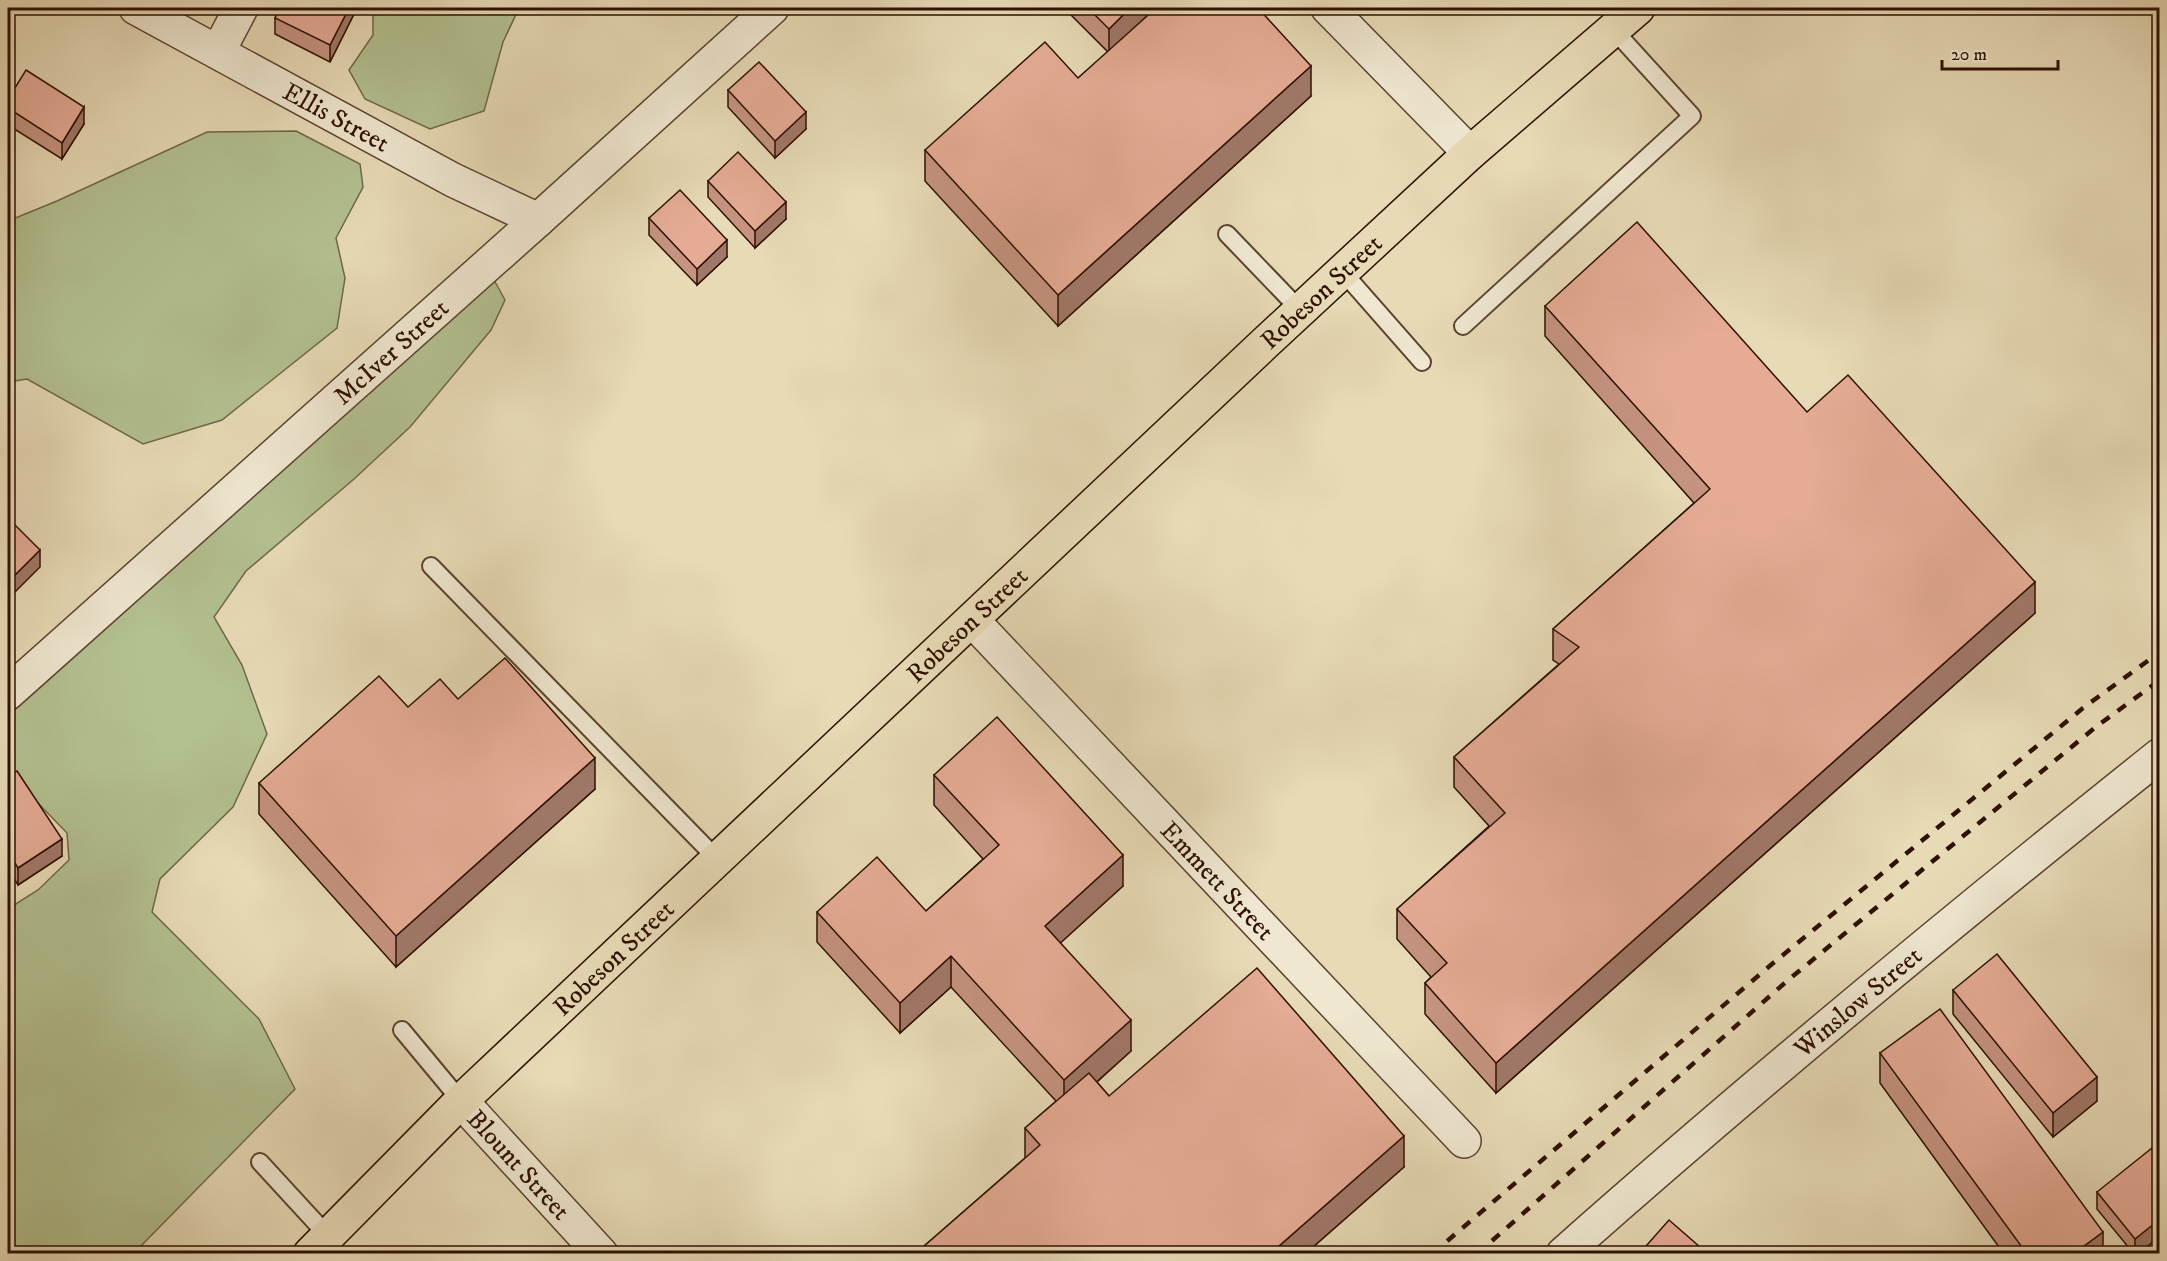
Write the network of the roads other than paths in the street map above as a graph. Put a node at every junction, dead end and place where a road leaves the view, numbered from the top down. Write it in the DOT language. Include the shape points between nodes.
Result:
graph roads {
  1 [pos="136,8"];
  2 [pos="241,8"];
  3 [pos="772,8"];
  4 [pos="1328,8"];
  5 [pos="1638,8"];
  6 [pos="1614,29"];
  7 [pos="218,52"];
  8 [pos="1470,153"];
  9 [pos="538,220"];
  10 [pos="1227,234"];
  11 [pos="1342,271"];
  12 [pos="1300,310"];
  13 [pos="1463,326"];
  14 [pos="1422,362"];
  15 [pos="431,566"];
  16 [pos="972,620"];
  17 [pos="8,693"];
  18 [pos="2160,755"];
  19 [pos="718,860"];
  20 [pos="402,1030"];
  21 [pos="461,1101"];
  22 [pos="1464,1141"];
  23 [pos="260,1162"];
  24 [pos="319,1245"];
  25 [pos="601,1254"];
  26 [pos="1563,1254"];
  1 -- 7 [label="street, Ellis Street"];
  2 -- 7 [label="street"];
  3 -- 9 [label="street, McIver Street"];
  4 -- 8 [label="street"];
  5 -- 6 [label="main road, Robeson Street"];
  6 -- 8 [label="main road, Robeson Street"];
  6 -- 13 [label="lane" via="1692,117"];
  7 -- 9 [label="street, Ellis Street" via="453,180"];
  8 -- 11 [label="main road, Robeson Street"];
  9 -- 17 [label="street, McIver Street"];
  10 -- 12 [label="lane"];
  11 -- 12 [label="main road, Robeson Street"];
  11 -- 14 [label="lane"];
  12 -- 16 [label="main road, Robeson Street"];
  15 -- 19 [label="lane"];
  16 -- 19 [label="main road, Robeson Street"];
  16 -- 22 [label="street, Emmett Street"];
  18 -- 26 [label="street, Winslow Street" via="1909,958"];
  19 -- 21 [label="main road, Robeson Street"];
  20 -- 21 [label="lane"];
  21 -- 24 [label="main road, Robeson Street"];
  21 -- 25 [label="street, Blount Street"];
  23 -- 24 [label="lane"];
}
